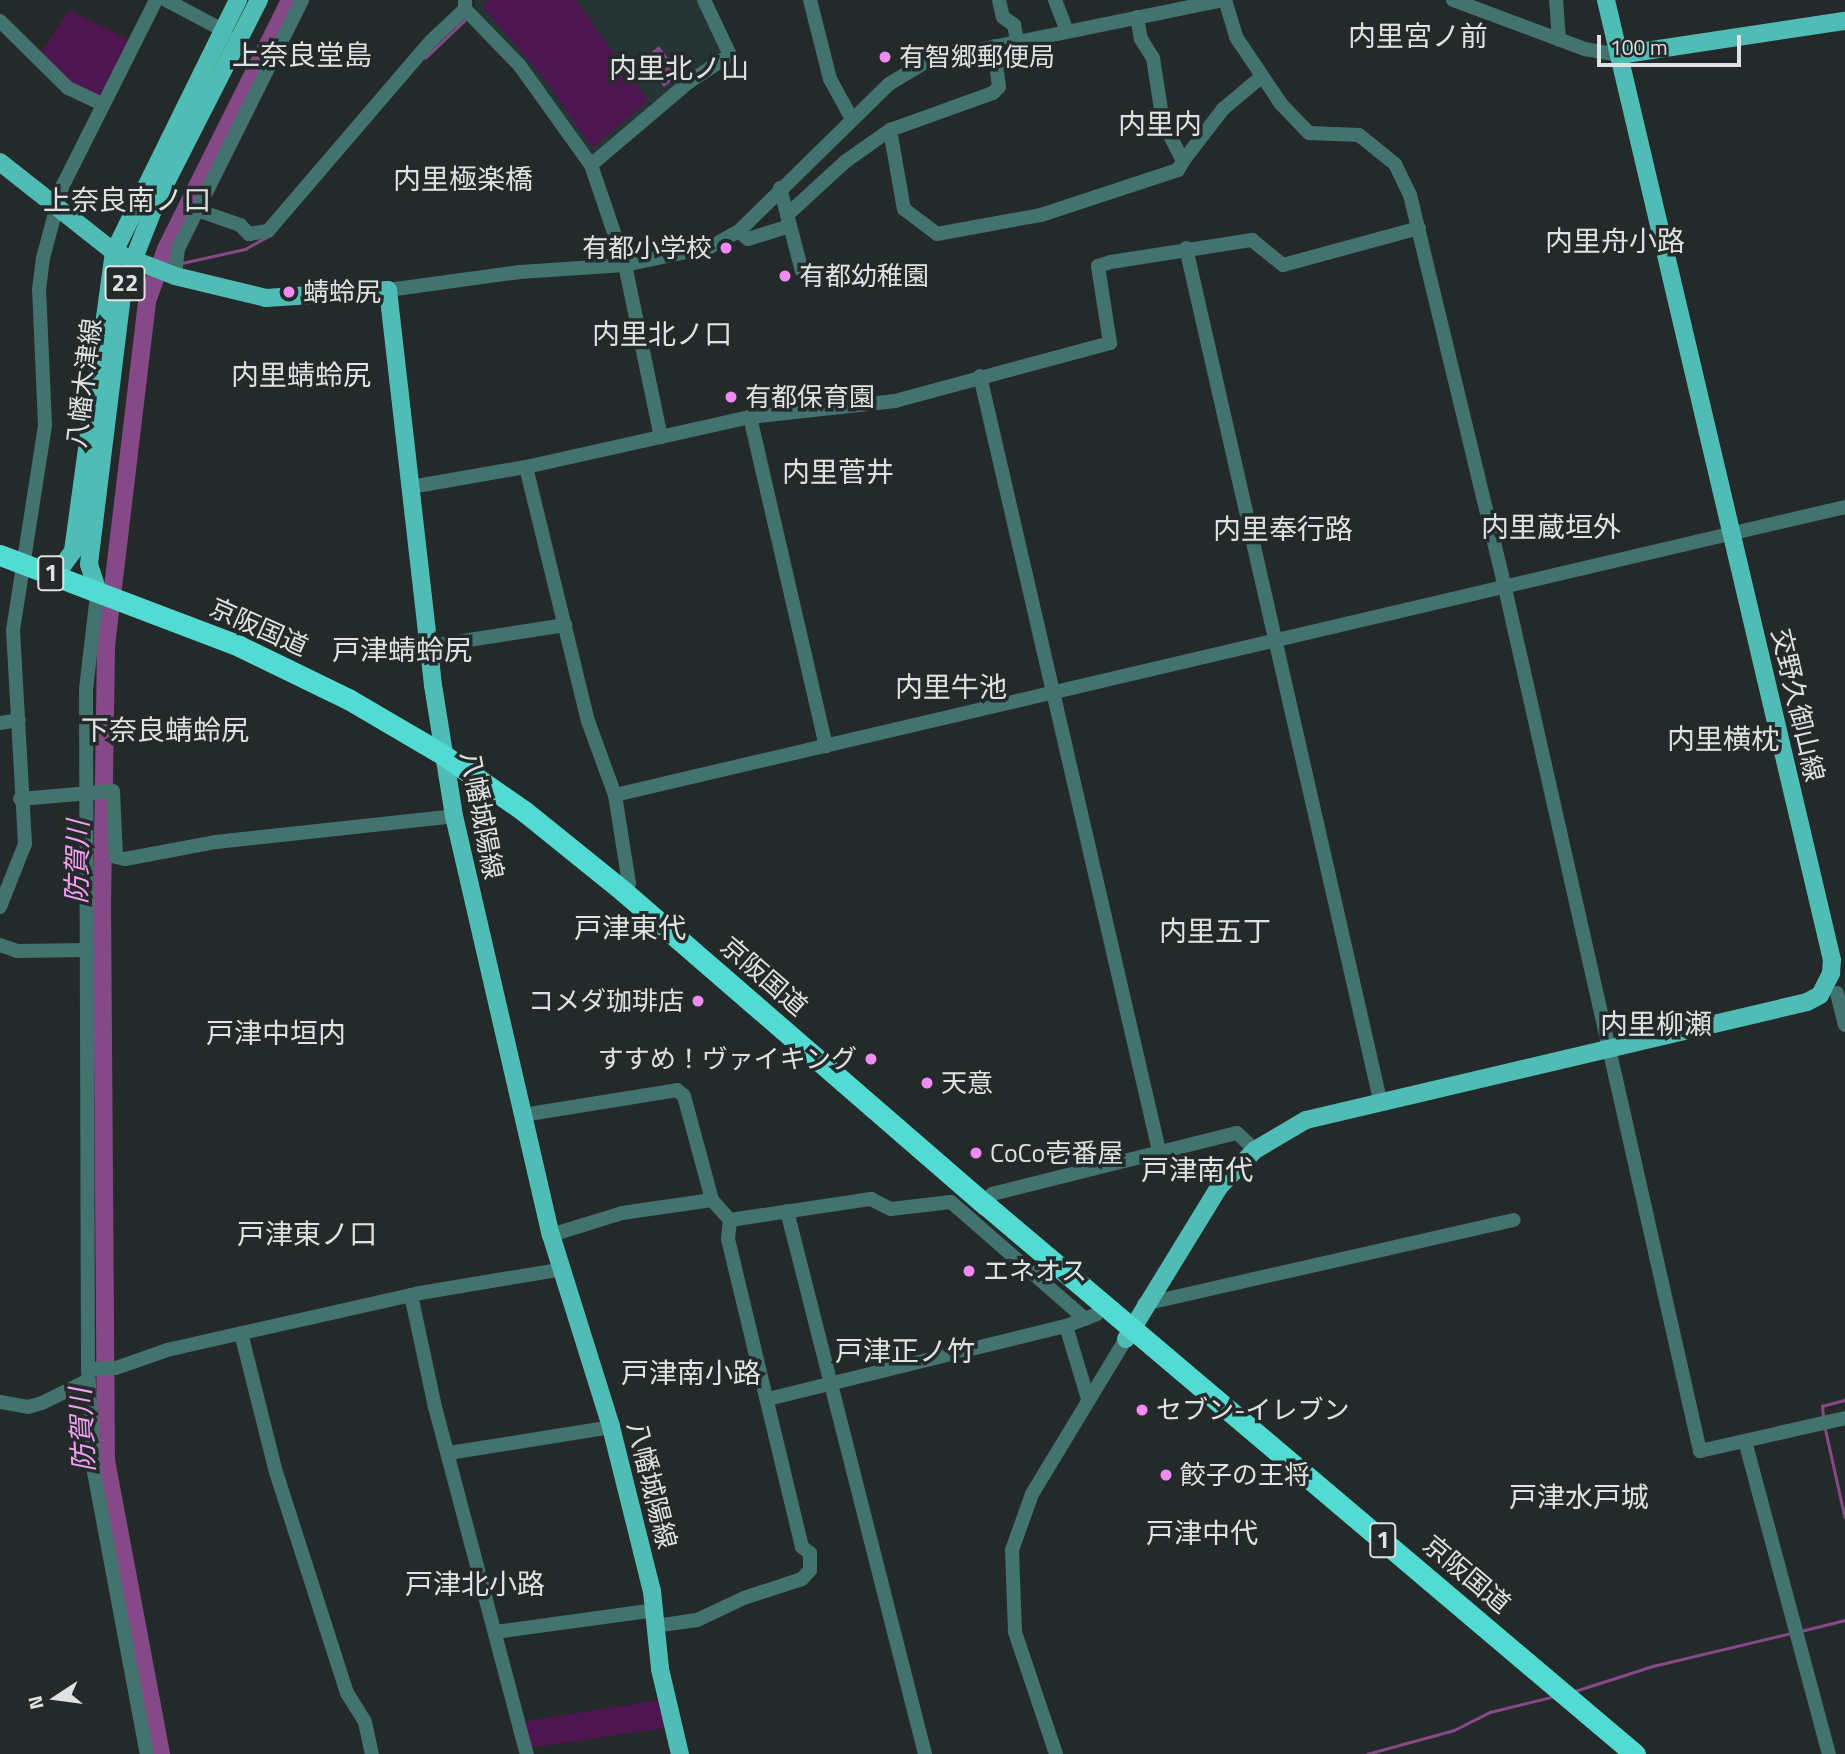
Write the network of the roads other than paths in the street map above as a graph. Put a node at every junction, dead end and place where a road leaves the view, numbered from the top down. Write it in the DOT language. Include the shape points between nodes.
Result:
graph roads {
  1 [pos="156,0"];
  2 [pos="166,0"];
  3 [pos="238,0"];
  4 [pos="259,0"];
  5 [pos="302,0"];
  6 [pos="704,0"];
  7 [pos="810,0"];
  8 [pos="999,0"];
  9 [pos="1055,0"];
  10 [pos="1225,0"];
  11 [pos="1453,0"];
  12 [pos="1556,0"];
  13 [pos="1606,0"];
  14 [pos="1184,4"];
  15 [pos="466,5"];
  16 [pos="1137,17"];
  17 [pos="1845,21"];
  18 [pos="0,22"];
  19 [pos="223,30"];
  20 [pos="1067,31"];
  21 [pos="1559,40"];
  22 [pos="1017,41"];
  23 [pos="994,46"];
  24 [pos="1619,55"];
  25 [pos="227,63"];
  26 [pos="1261,78"];
  27 [pos="102,104"];
  28 [pos="852,118"];
  29 [pos="890,130"];
  30 [pos="1183,161"];
  31 [pos="0,162"];
  32 [pos="591,165"];
  33 [pos="780,188"];
  34 [pos="57,207"];
  35 [pos="197,210"];
  36 [pos="789,220"];
  37 [pos="1419,228"];
  38 [pos="738,231"];
  39 [pos="1186,248"];
  40 [pos="114,252"];
  41 [pos="139,263"];
  42 [pos="625,265"];
  43 [pos="802,271"];
  44 [pos="174,276"];
  45 [pos="388,290"];
  46 [pos="980,376"];
  47 [pos="750,417"];
  48 [pos="661,437"];
  49 [pos="526,467"];
  50 [pos="411,486"];
  51 [pos="1845,507"];
  52 [pos="1731,534"];
  53 [pos="0,555"];
  54 [pos="0,568"];
  55 [pos="22,569"];
  56 [pos="46,572"];
  57 [pos="1505,588"];
  58 [pos="99,598"];
  59 [pos="565,625"];
  60 [pos="1278,641"];
  61 [pos="430,646"];
  62 [pos="1053,693"];
  63 [pos="19,720"];
  64 [pos="0,723"];
  65 [pos="825,746"];
  66 [pos="444,762"];
  67 [pos="86,792"];
  68 [pos="615,795"];
  69 [pos="20,799"];
  70 [pos="454,816"];
  71 [pos="623,891"];
  72 [pos="0,907"];
  73 [pos="0,945"];
  74 [pos="88,950"];
  75 [pos="1836,990"];
  76 [pos="1845,1025"];
  77 [pos="1608,1046"];
  78 [pos="1380,1100"];
  79 [pos="523,1115"];
  80 [pos="1255,1150"];
  81 [pos="1159,1151"];
  82 [pos="712,1200"];
  83 [pos="986,1205"];
  84 [pos="787,1211"];
  85 [pos="730,1220"];
  86 [pos="1514,1220"];
  87 [pos="551,1234"];
  88 [pos="563,1269"];
  89 [pos="411,1295"];
  90 [pos="1144,1304"];
  91 [pos="1091,1317"];
  92 [pos="1066,1326"];
  93 [pos="241,1333"];
  94 [pos="1129,1333"];
  95 [pos="90,1373"];
  96 [pos="833,1382"];
  97 [pos="768,1399"];
  98 [pos="1088,1399"];
  99 [pos="0,1402"];
  100 [pos="1845,1418"];
  101 [pos="611,1427"];
  102 [pos="1745,1441"];
  103 [pos="449,1453"];
  104 [pos="655,1618"];
  105 [pos="495,1632"];
  106 [pos="147,1754"];
  107 [pos="372,1754"];
  108 [pos="527,1754"];
  109 [pos="680,1754"];
  110 [pos="925,1754"];
  111 [pos="1056,1754"];
  112 [pos="1617,1754"];
  113 [pos="1635,1754"];
  114 [pos="1829,1754"];
  1 -- 27 [label="street"];
  2 -- 19 [label="street"];
  3 -- 19 [label="main road, 八幡木津線 / 22"];
  4 -- 25 [label="main road, 八幡木津線 / 22"];
  5 -- 35 [label="street"];
  6 -- 32 [label="street" via="730,55 689,82"];
  7 -- 28 [label="street" via="825,68"];
  8 -- 22 [label="street" via="1003,17 1014,25"];
  9 -- 20 [label="street"];
  10 -- 14 [label="street"];
  10 -- 26 [label="street" via="1236,37"];
  11 -- 21 [label="street"];
  12 -- 21 [label="street"];
  13 -- 24 [label="main road, 交野久御山線"];
  14 -- 16 [label="street"];
  15 -- 32 [label="street" via="520,66"];
  15 -- 35 [label="street" via="268,231 249,234 240,225"];
  16 -- 20 [label="street"];
  16 -- 30 [label="street" via="1141,39 1153,58 1163,122"];
  17 -- 24 [label="main road"];
  18 -- 27 [label="street" via="68,88"];
  19 -- 25 [label="street" via="229,43"];
  19 -- 40 [label="main road, 八幡木津線 / 22"];
  20 -- 22 [label="street"];
  21 -- 24 [label="street"];
  22 -- 23 [label="street"];
  23 -- 28 [label="street" via="929,60 889,84"];
  23 -- 29 [label="street" via="999,87 993,93"];
  24 -- 52 [label="main road, 交野久御山線"];
  25 -- 41 [label="main road, 八幡木津線 / 22" via="157,200"];
  26 -- 30 [label="street" via="1223,109"];
  26 -- 37 [label="street" via="1310,132 1359,135 1395,164"];
  27 -- 34 [label="street"];
  28 -- 33 [label="street"];
  29 -- 30 [label="street" via="904,209 937,234 1041,215 1178,170"];
  29 -- 36 [label="street" via="846,161"];
  31 -- 34 [label="main road"];
  32 -- 42 [label="street"];
  33 -- 36 [label="street"];
  33 -- 38 [label="street"];
  34 -- 40 [label="main road"];
  34 -- 55 [label="street" via="39,290 45,425"];
  35 -- 44 [label="street" via="178,249"];
  36 -- 38 [label="street" via="748,239"];
  36 -- 43 [label="street"];
  37 -- 39 [label="street" via="1283,265 1252,240"];
  37 -- 57 [label="street"];
  38 -- 42 [label="street" via="710,247"];
  39 -- 46 [label="street" via="1098,266 1110,343"];
  39 -- 60 [label="street"];
  40 -- 41 [label="main road"];
  40 -- 56 [label="main road, 八幡木津線 / 22" via="73,551 63,565"];
  41 -- 44 [label="main road"];
  41 -- 58 [label="main road, 八幡木津線 / 22" via="112,363 89,564"];
  42 -- 45 [label="street" via="520,272"];
  42 -- 48 [label="street"];
  44 -- 45 [label="main road" via="266,298"];
  45 -- 50 [label="main road, 八幡城陽線"];
  46 -- 47 [label="street" via="878,404 849,403"];
  46 -- 62 [label="street"];
  47 -- 48 [label="street"];
  47 -- 65 [label="street"];
  48 -- 49 [label="street"];
  49 -- 50 [label="street"];
  49 -- 59 [label="street"];
  50 -- 61 [label="main road, 八幡城陽線"];
  51 -- 52 [label="street"];
  52 -- 57 [label="street"];
  52 -- 75 [label="main road, 交野久御山線"];
  53 -- 55 [label="highway, 京阪国道 / 1"];
  54 -- 55 [label="highway, 京阪国道 / 1"];
  55 -- 56 [label="highway, 京阪国道 / 1"];
  55 -- 58 [label="highway, 京阪国道 / 1"];
  55 -- 63 [label="street" via="13,630"];
  56 -- 58 [label="highway, 京阪国道 / 1"];
  57 -- 60 [label="street"];
  57 -- 77 [label="street"];
  58 -- 66 [label="highway, 京阪国道 / 1" via="301,686"];
  58 -- 67 [label="street" via="86,690"];
  59 -- 61 [label="street"];
  59 -- 68 [label="street" via="588,721"];
  60 -- 62 [label="street"];
  60 -- 78 [label="street"];
  61 -- 66 [label="main road, 八幡城陽線"];
  62 -- 65 [label="street"];
  62 -- 81 [label="street"];
  63 -- 64 [label="street"];
  63 -- 69 [label="street"];
  65 -- 68 [label="street"];
  66 -- 70 [label="main road, 八幡城陽線"];
  66 -- 71 [label="highway, 京阪国道 / 1"];
  66 -- 91 [label="highway, 京阪国道 / 1" via="616,901"];
  67 -- 69 [label="street"];
  67 -- 70 [label="street" via="113,791 116,858 125,859 216,842"];
  67 -- 74 [label="street"];
  68 -- 71 [label="street" via="629,883"];
  69 -- 72 [label="street" via="25,844"];
  70 -- 79 [label="main road, 八幡城陽線"];
  71 -- 83 [label="highway, 京阪国道 / 1"];
  73 -- 74 [label="street" via="18,951"];
  74 -- 95 [label="street"];
  75 -- 76 [label="street"];
  75 -- 77 [label="main road" via="1807,1002"];
  77 -- 78 [label="main road"];
  77 -- 102 [label="street" via="1700,1451"];
  78 -- 80 [label="main road" via="1306,1120"];
  79 -- 82 [label="street" via="677,1090 684,1096"];
  79 -- 87 [label="main road, 八幡城陽線"];
  80 -- 81 [label="street" via="1237,1133"];
  80 -- 90 [label="main road" via="1219,1187"];
  81 -- 83 [label="street" via="992,1194"];
  82 -- 85 [label="street"];
  82 -- 87 [label="street" via="622,1213"];
  83 -- 94 [label="highway, 京阪国道 / 1"];
  84 -- 85 [label="street"];
  84 -- 91 [label="street" via="871,1199 891,1209 951,1202"];
  84 -- 96 [label="street"];
  85 -- 97 [label="street" via="728,1239"];
  86 -- 90 [label="street"];
  87 -- 88 [label="main road, 八幡城陽線"];
  88 -- 89 [label="street"];
  88 -- 101 [label="main road, 八幡城陽線"];
  89 -- 93 [label="street"];
  89 -- 103 [label="street"];
  90 -- 94 [label="main road"];
  91 -- 92 [label="street"];
  91 -- 94 [label="highway, 京阪国道 / 1"];
  92 -- 96 [label="street"];
  92 -- 98 [label="street"];
  93 -- 95 [label="street"];
  93 -- 107 [label="street" via="276,1472 347,1693 365,1722"];
  94 -- 98 [label="street"];
  94 -- 112 [label="highway, 京阪国道 / 1"];
  94 -- 113 [label="highway, 京阪国道 / 1"];
  95 -- 99 [label="street" via="42,1404 28,1407"];
  95 -- 106 [label="street" via="93,1472"];
  96 -- 97 [label="street"];
  96 -- 110 [label="street"];
  97 -- 104 [label="street" via="802,1547 810,1553 808,1576 697,1620"];
  98 -- 111 [label="street" via="1032,1494 1012,1550 1015,1632"];
  100 -- 102 [label="street"];
  101 -- 103 [label="street"];
  101 -- 104 [label="main road, 八幡城陽線"];
  102 -- 114 [label="street"];
  103 -- 105 [label="street"];
  104 -- 105 [label="street"];
  104 -- 109 [label="main road, 八幡城陽線" via="660,1669"];
  105 -- 108 [label="street"];
}
